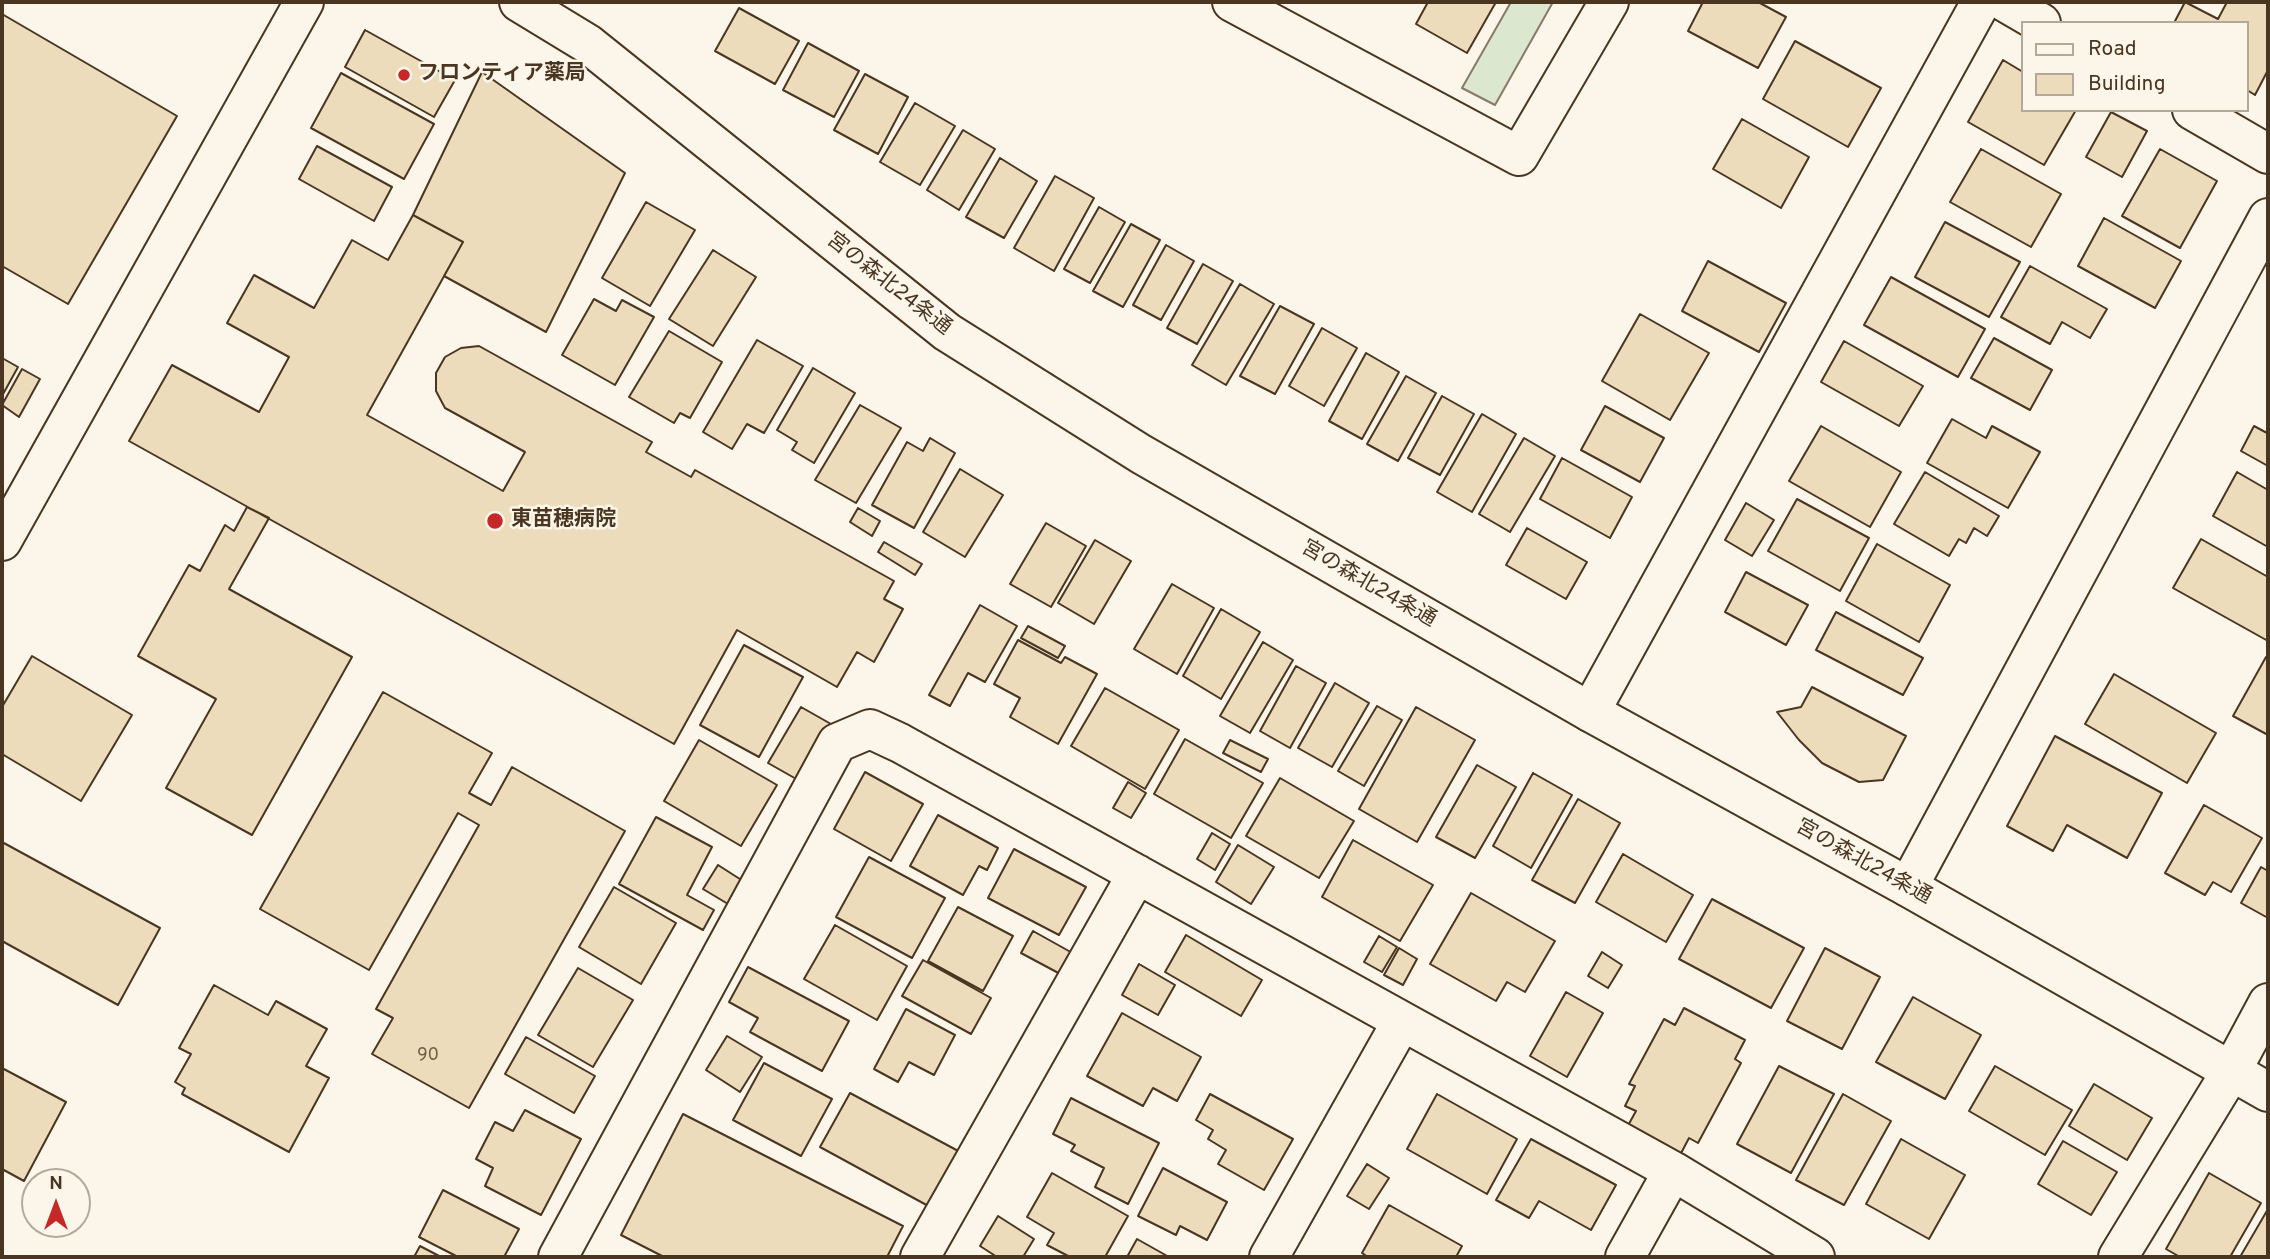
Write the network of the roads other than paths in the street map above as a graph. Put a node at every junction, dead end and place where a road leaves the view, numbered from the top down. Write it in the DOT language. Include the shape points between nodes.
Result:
graph roads {
  1 [pos="304,2"];
  2 [pos="519,2"];
  3 [pos="1232,2"];
  4 [pos="1609,2"];
  5 [pos="1981,2"];
  6 [pos="2005,2"];
  7 [pos="2038,21"];
  8 [pos="2195,112"];
  9 [pos="2268,154"];
  10 [pos="2268,218"];
  11 [pos="2,541"];
  12 [pos="1590,712"];
  13 [pos="1137,874"];
  14 [pos="1908,887"];
  15 [pos="2268,1003"];
  16 [pos="1402,1021"];
  17 [pos="2232,1070"];
  18 [pos="2268,1092"];
  19 [pos="1674,1171"];
  20 [pos="558,1257"];
  21 [pos="920,1257"];
  22 [pos="1269,1257"];
  23 [pos="1625,1257"];
  24 [pos="1815,1257"];
  25 [pos="2118,1257"];
  1 -- 11 [label="street"];
  2 -- 12 [label="street, 宮の森北24条通" via="588,44 947,332 1141,454"];
  3 -- 4 [label="street" via="1519,156"];
  5 -- 12 [label="street"];
  6 -- 7 [label="street"];
  8 -- 9 [label="street"];
  10 -- 14 [label="street"];
  12 -- 14 [label="street, 宮の森北24条通"];
  13 -- 16 [label="street"];
  13 -- 20 [label="street" via="870,729 837,743"];
  13 -- 21 [label="street"];
  14 -- 17 [label="street, 宮の森北24条通"];
  15 -- 17 [label="street"];
  16 -- 19 [label="street"];
  16 -- 22 [label="street"];
  17 -- 18 [label="street, 宮の森北24条通"];
  17 -- 25 [label="street"];
  19 -- 23 [label="street"];
  19 -- 24 [label="street"];
}
